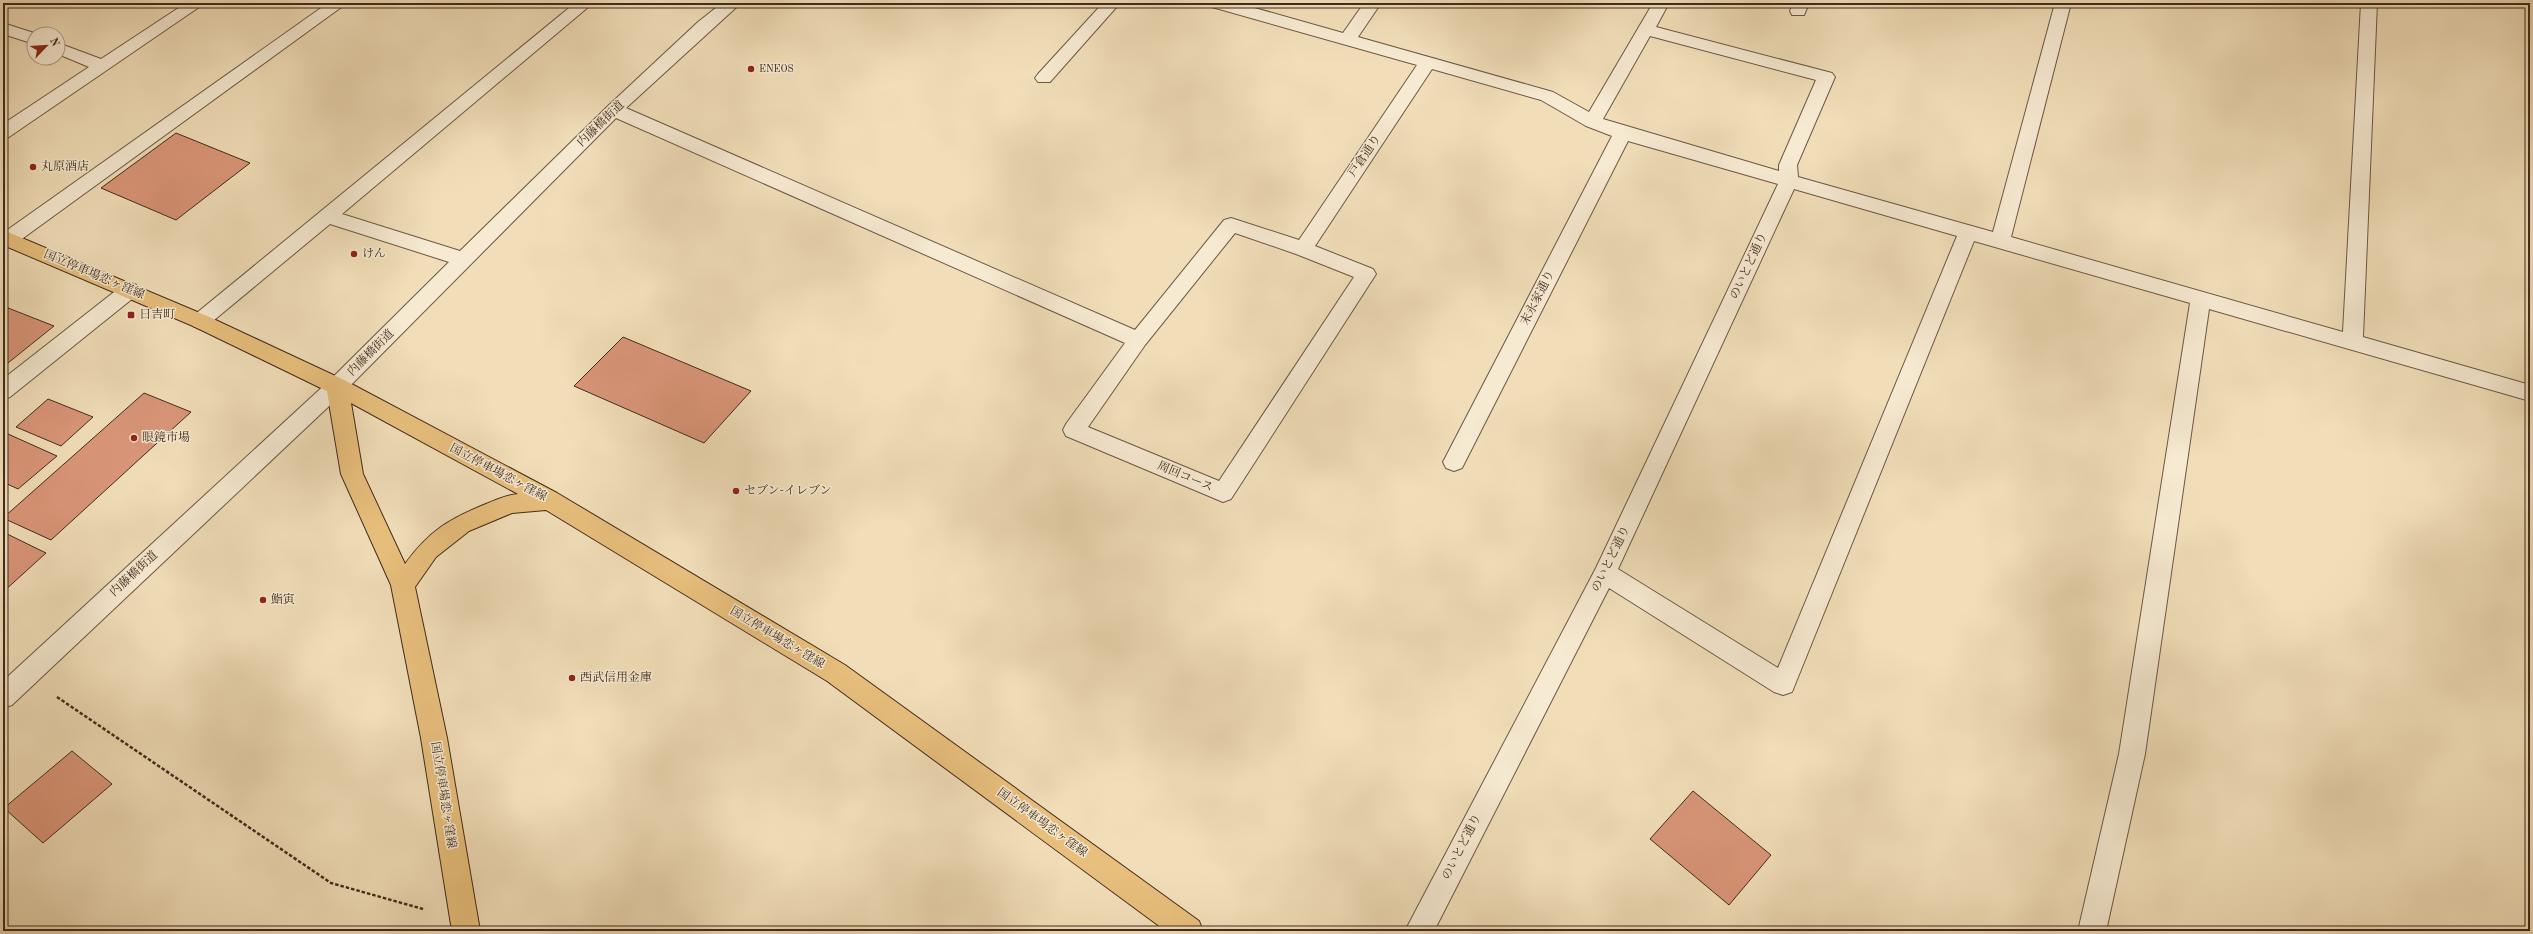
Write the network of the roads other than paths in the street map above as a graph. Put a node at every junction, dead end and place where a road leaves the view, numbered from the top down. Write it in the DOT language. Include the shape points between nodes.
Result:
graph roads {
  1 [pos="196,3"];
  2 [pos="339,3"];
  3 [pos="585,3"];
  4 [pos="733,3"];
  5 [pos="1112,3"];
  6 [pos="1218,3"];
  7 [pos="1373,3"];
  8 [pos="1661,3"];
  9 [pos="2063,3"];
  10 [pos="2369,3"];
  11 [pos="3,28"];
  12 [pos="1646,30"];
  13 [pos="26,36"];
  14 [pos="1347,40"];
  15 [pos="66,51"];
  16 [pos="1427,64"];
  17 [pos="103,66"];
  18 [pos="1044,78"];
  19 [pos="614,110"];
  20 [pos="1592,122"];
  21 [pos="3,133"];
  22 [pos="1623,133"];
  23 [pos="1789,180"];
  24 [pos="328,216"];
  25 [pos="1968,232"];
  26 [pos="5,238"];
  27 [pos="2000,241"];
  28 [pos="1303,249"];
  29 [pos="464,260"];
  30 [pos="130,290"];
  31 [pos="2201,298"];
  32 [pos="200,321"];
  33 [pos="1138,340"];
  34 [pos="2353,342"];
  35 [pos="337,386"];
  36 [pos="3,391"];
  37 [pos="2530,393"];
  38 [pos="1454,462"];
  39 [pos="549,500"];
  40 [pos="1605,573"];
  41 [pos="403,585"];
  42 [pos="3,697"];
  43 [pos="465,926"];
  44 [pos="1190,931"];
  45 [pos="1419,931"];
  46 [pos="2092,931"];
  1 -- 17 [label="street"];
  2 -- 26 [label="street"];
  3 -- 24 [label="street"];
  4 -- 19 [label="street, 内藤橋街道" via="704,26"];
  5 -- 18 [label="street"];
  6 -- 14 [label="street"];
  7 -- 14 [label="street"];
  8 -- 12 [label="street"];
  9 -- 27 [label="street"];
  10 -- 34 [label="street"];
  11 -- 13 [label="street"];
  12 -- 20 [label="street"];
  12 -- 23 [label="street" via="1826,76 1788,165"];
  14 -- 16 [label="street"];
  15 -- 17 [label="street"];
  16 -- 20 [label="street" via="1547,96"];
  16 -- 28 [label="street, 戸倉通り"];
  17 -- 21 [label="street"];
  19 -- 29 [label="street, 内藤橋街道"];
  19 -- 33 [label="street"];
  20 -- 22 [label="street"];
  22 -- 23 [label="street"];
  22 -- 38 [label="street, 末永家通り"];
  23 -- 25 [label="street"];
  23 -- 40 [label="street, のいとど通り"];
  24 -- 29 [label="street"];
  24 -- 32 [label="street"];
  25 -- 27 [label="street"];
  25 -- 40 [label="street" via="1783,684"];
  26 -- 30 [label="main road, 国立停車場恋ヶ窪線"];
  27 -- 31 [label="street"];
  28 -- 33 [label="street" via="1231,224"];
  28 -- 33 [label="street, 周回コース" via="1366,274 1223,493 1074,430"];
  29 -- 35 [label="street, 内藤橋街道"];
  30 -- 32 [label="main road, 国立停車場恋ヶ窪線"];
  30 -- 36 [label="street"];
  31 -- 34 [label="street"];
  31 -- 46 [label="street" via="2132,754"];
  32 -- 35 [label="main road, 国立停車場恋ヶ窪線"];
  34 -- 37 [label="street"];
  35 -- 39 [label="main road, 国立停車場恋ヶ窪線"];
  35 -- 41 [label="main road, 国立停車場恋ヶ窪線" via="352,474"];
  35 -- 42 [label="street, 内藤橋街道"];
  39 -- 41 [label="main road" via="510,504 461,524 428,550"];
  39 -- 44 [label="main road, 国立停車場恋ヶ窪線" via="836,673"];
  40 -- 45 [label="street, のいとど通り"];
  41 -- 43 [label="main road, 国立停車場恋ヶ窪線" via="434,738"];
}
